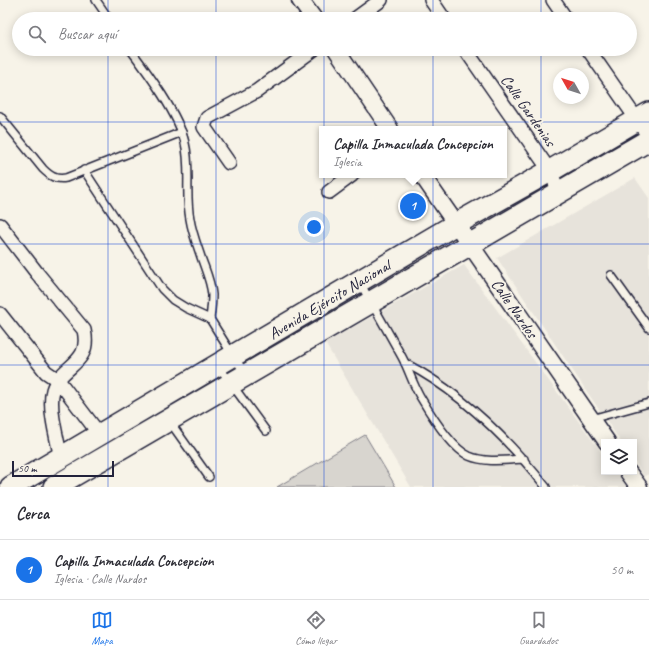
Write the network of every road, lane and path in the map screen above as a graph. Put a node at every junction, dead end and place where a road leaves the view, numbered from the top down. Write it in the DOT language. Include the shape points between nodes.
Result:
graph roads {
  1 [pos="96,0"];
  2 [pos="300,0"];
  3 [pos="381,0"];
  4 [pos="431,0"];
  5 [pos="553,0"];
  6 [pos="104,12"];
  7 [pos="309,12"];
  8 [pos="365,12"];
  9 [pos="439,12"];
  10 [pos="561,12"];
  11 [pos="135,56"];
  12 [pos="304,56"];
  13 [pos="341,56"];
  14 [pos="470,56"];
  15 [pos="594,56"];
  16 [pos="0,116"];
  17 [pos="643,116"];
  18 [pos="388,126"];
  19 [pos="182,132"];
  20 [pos="649,137"];
  21 [pos="649,140"];
  22 [pos="229,163"];
  23 [pos="84,170"];
  24 [pos="550,171"];
  25 [pos="348,178"];
  26 [pos="424,178"];
  27 [pos="329,192"];
  28 [pos="559,192"];
  29 [pos="456,224"];
  30 [pos="0,225"];
  31 [pos="470,243"];
  32 [pos="611,275"];
  33 [pos="359,281"];
  34 [pos="371,301"];
  35 [pos="0,314"];
  36 [pos="210,319"];
  37 [pos="649,328"];
  38 [pos="225,361"];
  39 [pos="405,363"];
  40 [pos="238,379"];
  41 [pos="58,380"];
  42 [pos="649,403"];
  43 [pos="162,411"];
  44 [pos="591,419"];
  45 [pos="266,431"];
  46 [pos="100,435"];
  47 [pos="606,439"];
  48 [pos="61,458"];
  49 [pos="524,459"];
  50 [pos="630,475"];
  51 [pos="209,477"];
  52 [pos="11,487"];
  53 [pos="54,487"];
  54 [pos="546,487"];
  55 [pos="639,487"];
  1 -- 6 [label="lane"];
  2 -- 7 [label="street"];
  3 -- 8 [label="street"];
  4 -- 9 [label="street"];
  5 -- 10 [label="street"];
  11 -- 19 [label="lane"];
  12 -- 22 [label="street" via="257,91 207,118 204,127"];
  13 -- 18 [label="street"];
  14 -- 24 [label="street, Calle Gardenias"];
  15 -- 17 [label="street"];
  16 -- 23 [label="lane" via="50,175 60,179"];
  17 -- 20 [label="street"];
  17 -- 24 [label="main road, Avenida Ejército Nacional"];
  19 -- 23 [label="lane"];
  19 -- 36 [label="lane" via="186,144 188,208 212,295"];
  21 -- 28 [label="main road, Avenida Ejército Nacional"];
  23 -- 36 [label="lane" via="162,289 173,300"];
  24 -- 28 [label="street, Calle Gardenias"];
  24 -- 29 [label="main road, Avenida Ejército Nacional"];
  25 -- 27 [label="street"];
  26 -- 29 [label="street, Calle Nardos"];
  28 -- 31 [label="main road, Avenida Ejército Nacional"];
  29 -- 31 [label="street, Calle Nardos"];
  29 -- 33 [label="main road, Avenida Ejército Nacional"];
  30 -- 41 [label="street" via="84,330 86,340 83,355"];
  31 -- 34 [label="main road, Avenida Ejército Nacional"];
  31 -- 44 [label="street, Calle Nardos"];
  32 -- 37 [label="lane"];
  33 -- 34 [label="lane"];
  33 -- 38 [label="main road, Avenida Ejército Nacional"];
  34 -- 39 [label="lane"];
  34 -- 40 [label="main road, Avenida Ejército Nacional"];
  35 -- 41 [label="street" via="46,372"];
  36 -- 38 [label="lane"];
  38 -- 40 [label="lane"];
  38 -- 40 [label="lane"];
  38 -- 43 [label="main road, Avenida Ejército Nacional"];
  39 -- 49 [label="lane" via="437,381 493,428"];
  39 -- 49 [label="lane" via="421,398 451,442 460,450 478,459"];
  40 -- 43 [label="main road, Avenida Ejército Nacional"];
  40 -- 45 [label="lane"];
  41 -- 46 [label="street"];
  41 -- 48 [label="street" via="53,391 52,413"];
  42 -- 44 [label="lane"];
  43 -- 46 [label="main road, Avenida Ejército Nacional"];
  43 -- 51 [label="lane"];
  43 -- 53 [label="main road, Avenida Ejército Nacional"];
  44 -- 47 [label="street, Calle Nardos"];
  46 -- 48 [label="main road, Avenida Ejército Nacional"];
  48 -- 52 [label="main road, Avenida Ejército Nacional"];
  49 -- 54 [label="lane"];
  50 -- 55 [label="street"];
}
